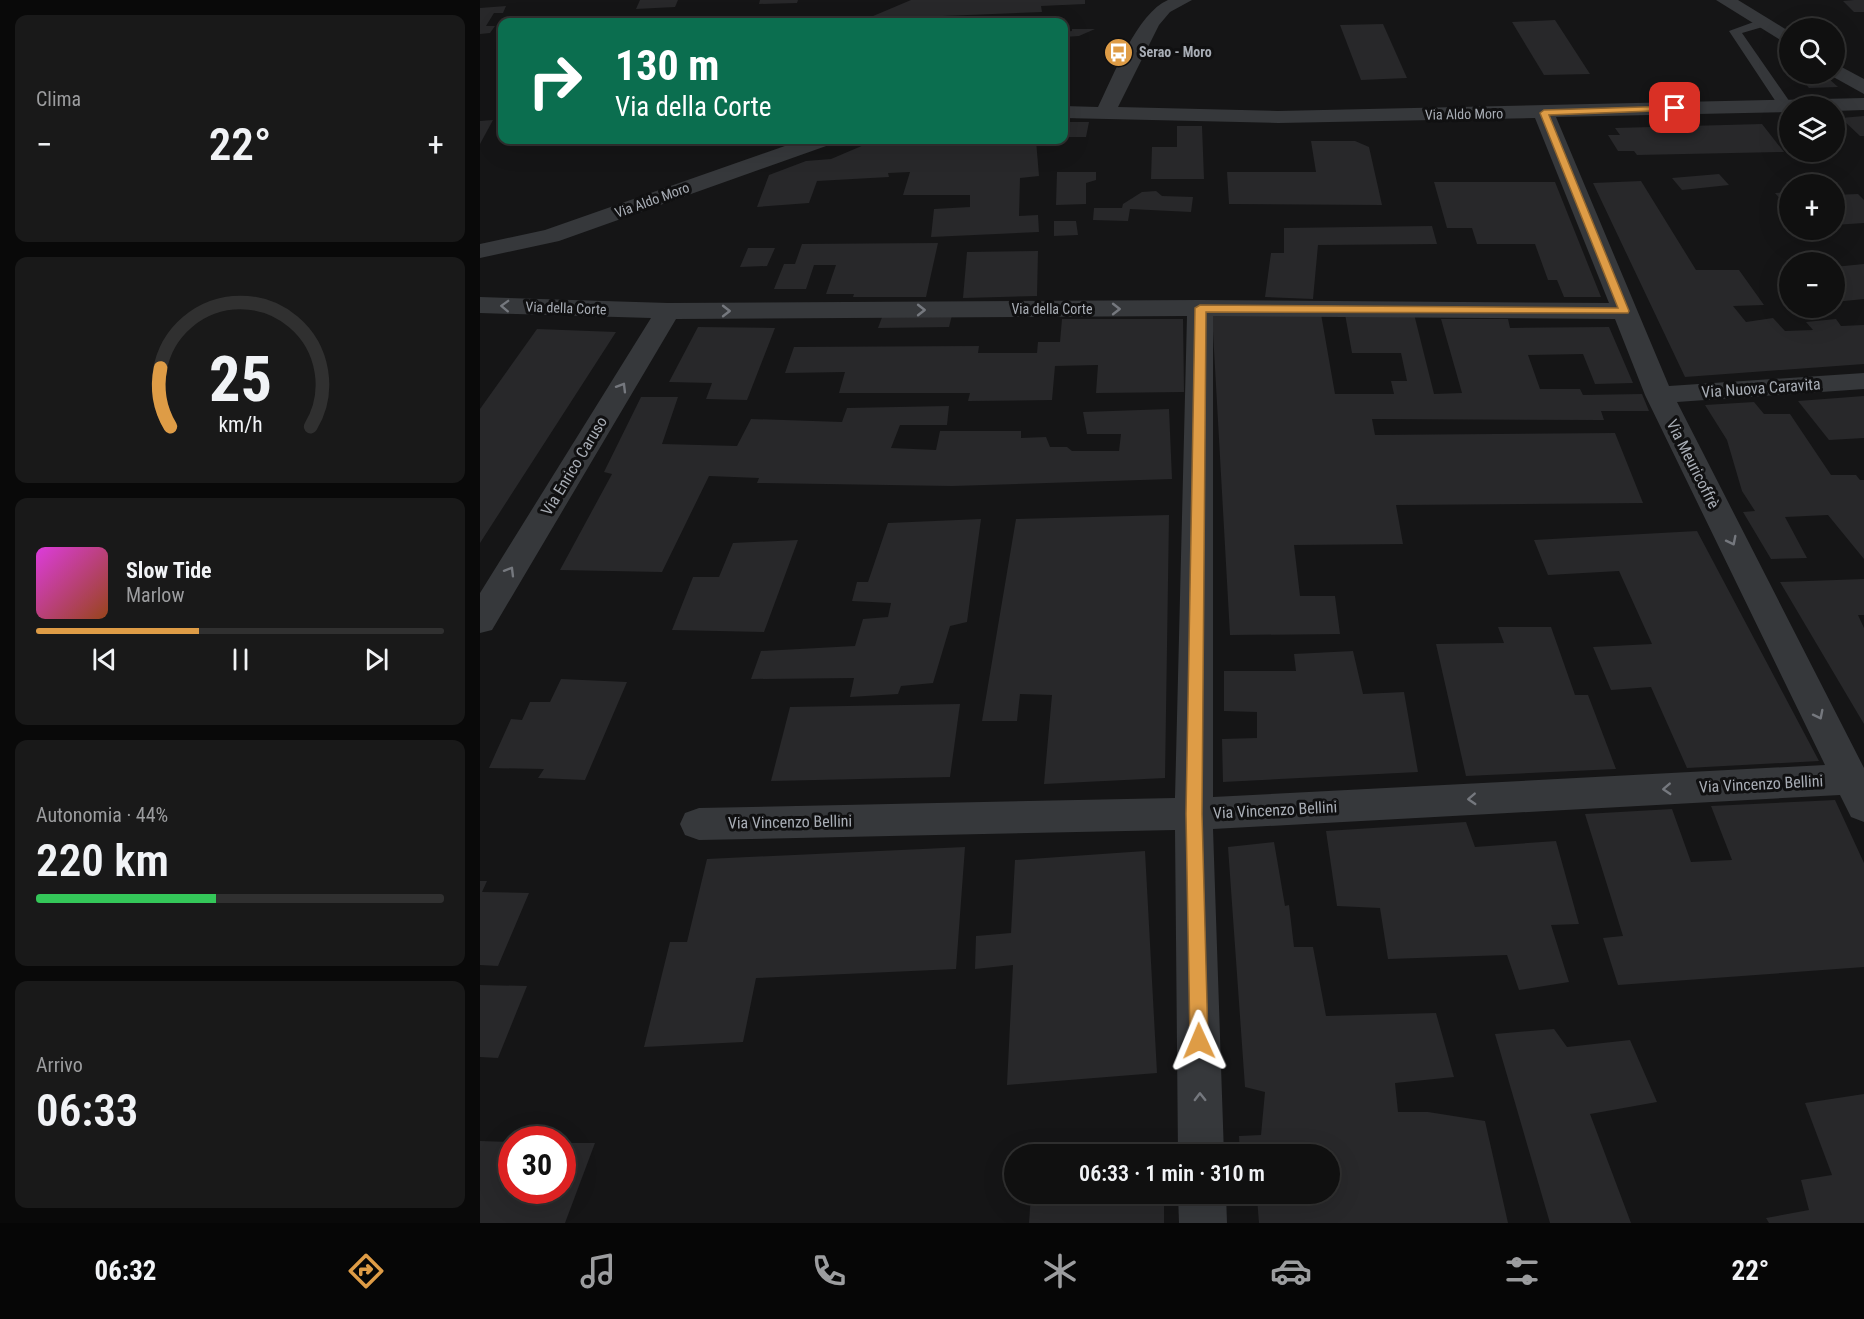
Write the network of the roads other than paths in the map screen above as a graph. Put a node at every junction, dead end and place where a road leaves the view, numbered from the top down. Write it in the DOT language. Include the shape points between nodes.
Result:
graph roads {
  1 [pos="1183,0"];
  2 [pos="1725,0"];
  3 [pos="1762,23"];
  4 [pos="1779,33"];
  5 [pos="1845,76"];
  6 [pos="1864,88"];
  7 [pos="1779,96"];
  8 [pos="1845,104"];
  9 [pos="1864,104"];
  10 [pos="1779,105"];
  11 [pos="1068,112"];
  12 [pos="1105,113"];
  13 [pos="1544,113"];
  14 [pos="810,144"];
  15 [pos="480,251"];
  16 [pos="480,305"];
  17 [pos="1200,308"];
  18 [pos="668,311"];
  19 [pos="1624,311"];
  20 [pos="1864,381"];
  21 [pos="1659,395"];
  22 [pos="480,621"];
  23 [pos="1858,793"];
  24 [pos="1194,814"];
  25 [pos="699,824"];
  26 [pos="1201,1144"];
  27 [pos="1202,1204"];
  28 [pos="1203,1223"];
  1 -- 12 [label="street" via="1164,8 1151,22"];
  2 -- 3 [label="street"];
  3 -- 4 [label="street"];
  3 -- 7 [label="lane" via="1735,31"];
  5 -- 6 [label="street"];
  8 -- 9 [label="street, Via Aldo Moro"];
  10 -- 13 [label="street, Via Aldo Moro"];
  11 -- 12 [label="street, Via Aldo Moro"];
  12 -- 13 [label="street, Via Aldo Moro" via="1278,117"];
  13 -- 19 [label="street, Via Meuricoffrè"];
  14 -- 15 [label="street, Via Aldo Moro" via="551,236"];
  18 -- 16 [label="street, Via della Corte, one-way"];
  18 -- 17 [label="street, Via della Corte, one-way"];
  17 -- 19 [label="street, Via della Corte"];
  17 -- 24 [label="street"];
  22 -- 18 [label="street, Via Enrico Caruso, one-way"];
  19 -- 21 [label="street, Via Meuricoffrè"];
  20 -- 21 [label="street, Via Nuova Caravita"];
  21 -- 23 [label="street, Via Meuricoffrè, one-way"];
  23 -- 24 [label="street, Via Vincenzo Bellini, one-way"];
  24 -- 25 [label="street, Via Vincenzo Bellini"];
  26 -- 24 [label="street, one-way"];
  27 -- 28 [label="street"];
}
